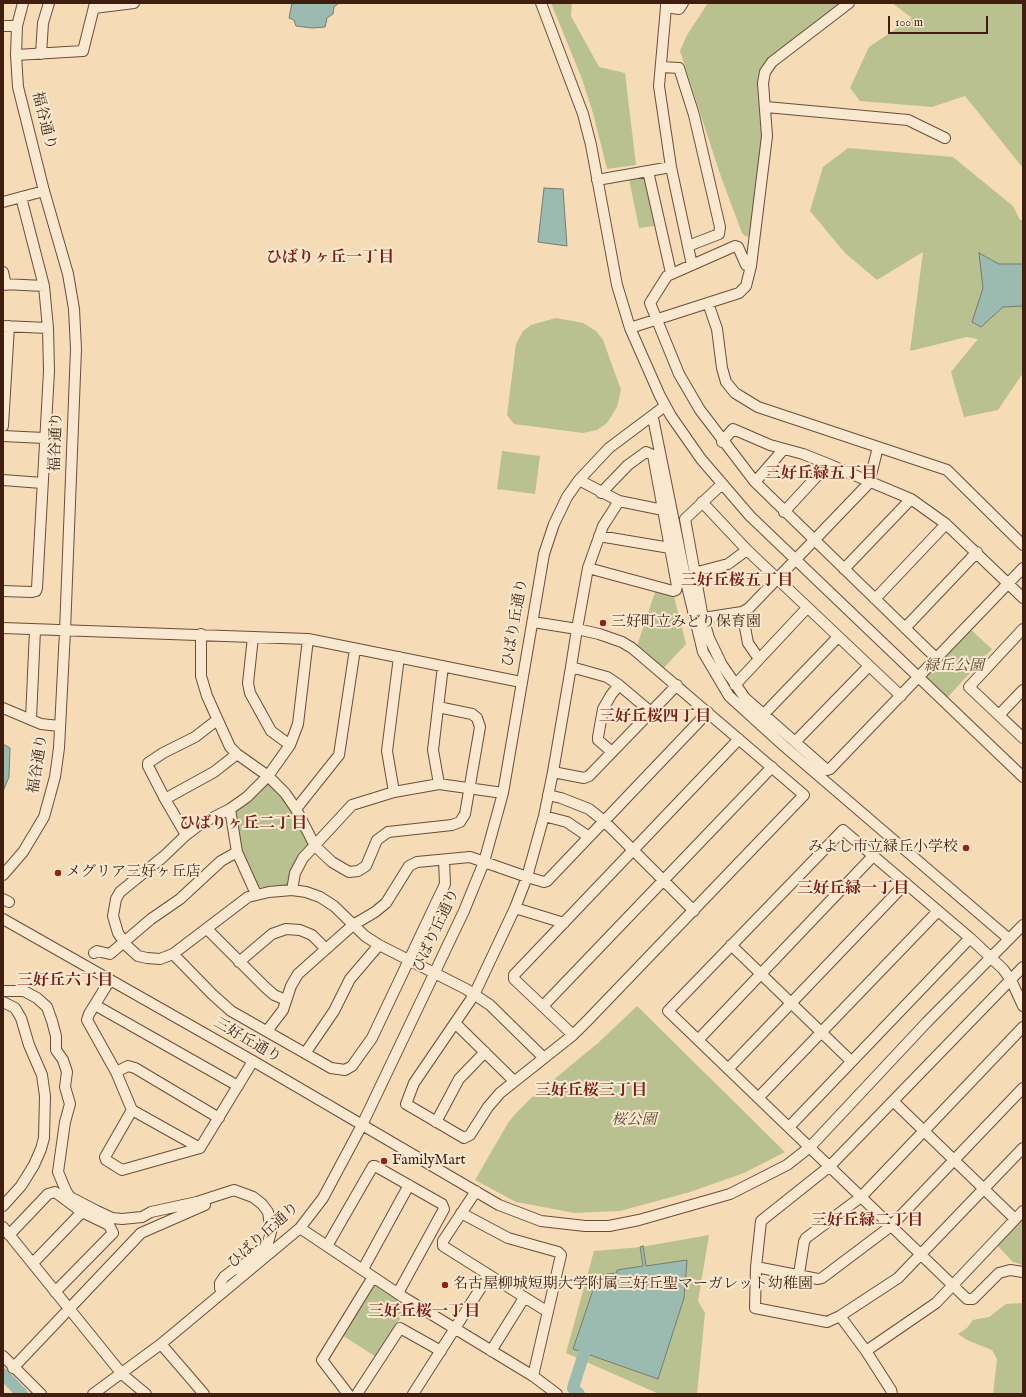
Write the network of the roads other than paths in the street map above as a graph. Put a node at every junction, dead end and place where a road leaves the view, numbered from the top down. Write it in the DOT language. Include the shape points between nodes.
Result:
graph roads {
  1 [pos="23,3"];
  2 [pos="49,3"];
  3 [pos="134,3"];
  4 [pos="540,3"];
  5 [pos="682,3"];
  6 [pos="849,3"];
  7 [pos="94,5"];
  8 [pos="666,5"];
  9 [pos="3,26"];
  10 [pos="17,26"];
  11 [pos="41,54"];
  12 [pos="16,55"];
  13 [pos="662,66"];
  14 [pos="766,107"];
  15 [pos="945,138"];
  16 [pos="671,167"];
  17 [pos="648,171"];
  18 [pos="597,180"];
  19 [pos="44,190"];
  20 [pos="21,197"];
  21 [pos="3,202"];
  22 [pos="688,246"];
  23 [pos="692,265"];
  24 [pos="751,266"];
  25 [pos="3,272"];
  26 [pos="671,273"];
  27 [pos="5,284"];
  28 [pos="44,286"];
  29 [pos="708,303"];
  30 [pos="656,318"];
  31 [pos="6,326"];
  32 [pos="48,328"];
  33 [pos="630,328"];
  34 [pos="665,406"];
  35 [pos="653,418"];
  36 [pos="3,426"];
  37 [pos="3,436"];
  38 [pos="44,438"];
  39 [pos="722,442"];
  40 [pos="878,447"];
  41 [pos="783,450"];
  42 [pos="828,464"];
  43 [pos="3,480"];
  44 [pos="579,480"];
  45 [pos="755,482"];
  46 [pos="869,482"];
  47 [pos="42,483"];
  48 [pos="722,484"];
  49 [pos="601,493"];
  50 [pos="911,499"];
  51 [pos="619,501"];
  52 [pos="702,502"];
  53 [pos="663,510"];
  54 [pos="784,512"];
  55 [pos="946,524"];
  56 [pos="599,536"];
  57 [pos="814,541"];
  58 [pos="1023,545"];
  59 [pos="670,548"];
  60 [pos="748,550"];
  61 [pos="977,552"];
  62 [pos="797,560"];
  63 [pos="588,568"];
  64 [pos="1023,568"];
  65 [pos="844,569"];
  66 [pos="694,573"];
  67 [pos="778,579"];
  68 [pos="1008,584"];
  69 [pos="3,591"];
  70 [pos="1023,598"];
  71 [pos="875,599"];
  72 [pos="807,608"];
  73 [pos="742,612"];
  74 [pos="703,618"];
  75 [pos="533,622"];
  76 [pos="3,628"];
  77 [pos="905,628"];
  78 [pos="1023,629"];
  79 [pos="35,630"];
  80 [pos="577,630"];
  81 [pos="65,631"];
  82 [pos="201,634"];
  83 [pos="253,637"];
  84 [pos="838,637"];
  85 [pos="308,639"];
  86 [pos="355,649"];
  87 [pos="398,658"];
  88 [pos="759,659"];
  89 [pos="937,659"];
  90 [pos="443,666"];
  91 [pos="571,666"];
  92 [pos="869,666"];
  93 [pos="919,678"];
  94 [pos="521,682"];
  95 [pos="619,685"];
  96 [pos="734,685"];
  97 [pos="677,686"];
  98 [pos="1023,690"];
  99 [pos="901,696"];
  100 [pos="438,707"];
  101 [pos="3,708"];
  102 [pos="651,712"];
  103 [pos="708,712"];
  104 [pos="763,715"];
  105 [pos="999,715"];
  106 [pos="31,719"];
  107 [pos="217,720"];
  108 [pos="60,726"];
  109 [pos="1023,738"];
  110 [pos="739,739"];
  111 [pos="795,742"];
  112 [pos="290,745"];
  113 [pos="612,752"];
  114 [pos="237,754"];
  115 [pos="772,767"];
  116 [pos="552,772"];
  117 [pos="268,776"];
  118 [pos="1023,777"];
  119 [pos="439,784"];
  120 [pos="471,788"];
  121 [pos="394,792"];
  122 [pos="502,793"];
  123 [pos="548,795"];
  124 [pos="165,799"];
  125 [pos="230,809"];
  126 [pos="296,809"];
  127 [pos="544,816"];
  128 [pos="604,821"];
  129 [pos="186,835"];
  130 [pos="588,837"];
  131 [pos="315,846"];
  132 [pos="237,852"];
  133 [pos="633,852"];
  134 [pos="874,855"];
  135 [pos="444,860"];
  136 [pos="484,862"];
  137 [pos="3,876"];
  138 [pos="527,877"];
  139 [pos="664,880"];
  140 [pos="906,883"];
  141 [pos="292,890"];
  142 [pos="256,894"];
  143 [pos="515,908"];
  144 [pos="694,911"];
  145 [pos="938,911"];
  146 [pos="3,919"];
  147 [pos="564,923"];
  148 [pos="353,925"];
  149 [pos="1023,925"];
  150 [pos="207,929"];
  151 [pos="970,938"];
  152 [pos="1009,939"];
  153 [pos="124,941"];
  154 [pos="379,945"];
  155 [pos="731,945"];
  156 [pos="326,949"];
  157 [pos="94,953"];
  158 [pos="173,954"];
  159 [pos="991,958"];
  160 [pos="410,960"];
  161 [pos="239,962"];
  162 [pos="1023,967"];
  163 [pos="435,972"];
  164 [pos="760,974"];
  165 [pos="110,980"];
  166 [pos="1011,980"];
  167 [pos="3,991"];
  168 [pos="474,995"];
  169 [pos="286,1000"];
  170 [pos="3,1002"];
  171 [pos="791,1003"];
  172 [pos="95,1005"];
  173 [pos="543,1006"];
  174 [pos="1023,1006"];
  175 [pos="455,1023"];
  176 [pos="1023,1027"];
  177 [pos="267,1031"];
  178 [pos="822,1032"];
  179 [pos="573,1035"];
  180 [pos="698,1040"];
  181 [pos="306,1052"];
  182 [pos="485,1052"];
  183 [pos="544,1058"];
  184 [pos="253,1061"];
  185 [pos="851,1061"];
  186 [pos="728,1069"];
  187 [pos="116,1072"];
  188 [pos="514,1081"];
  189 [pos="238,1086"];
  190 [pos="1023,1088"];
  191 [pos="758,1098"];
  192 [pos="894,1102"];
  193 [pos="132,1110"];
  194 [pos="219,1118"];
  195 [pos="436,1122"];
  196 [pos="362,1125"];
  197 [pos="789,1127"];
  198 [pos="924,1131"];
  199 [pos="810,1147"];
  200 [pos="200,1148"];
  201 [pos="1023,1148"];
  202 [pos="955,1160"];
  203 [pos="830,1166"];
  204 [pos="409,1185"];
  205 [pos="985,1189"];
  206 [pos="476,1191"];
  207 [pos="861,1197"];
  208 [pos="220,1198"];
  209 [pos="3,1206"];
  210 [pos="1023,1211"];
  211 [pos="82,1212"];
  212 [pos="461,1213"];
  213 [pos="1016,1219"];
  214 [pos="891,1226"];
  215 [pos="3,1227"];
  216 [pos="300,1228"];
  217 [pos="10,1235"];
  218 [pos="327,1246"];
  219 [pos="922,1255"];
  220 [pos="33,1263"];
  221 [pos="756,1267"];
  222 [pos="363,1269"];
  223 [pos="1023,1272"];
  224 [pos="799,1274"];
  225 [pos="489,1275"];
  226 [pos="373,1277"];
  227 [pos="953,1285"];
  228 [pos="220,1288"];
  229 [pos="55,1292"];
  230 [pos="398,1293"];
  231 [pos="524,1298"];
  232 [pos="68,1308"];
  233 [pos="548,1312"];
  234 [pos="840,1316"];
  235 [pos="455,1329"];
  236 [pos="161,1344"];
  237 [pos="491,1350"];
  238 [pos="441,1351"];
  239 [pos="866,1351"];
  240 [pos="3,1356"];
  241 [pos="13,1368"];
  242 [pos="122,1374"];
  243 [pos="533,1376"];
  244 [pos="41,1394"];
  245 [pos="93,1394"];
  246 [pos="146,1394"];
  247 [pos="204,1394"];
  248 [pos="348,1394"];
  249 [pos="357,1394"];
  250 [pos="414,1394"];
  251 [pos="557,1394"];
  252 [pos="892,1394"];
  1 -- 10 [label="street, 福谷通り"];
  2 -- 11 [label="street" via="43,23"];
  3 -- 7 [label="street"];
  4 -- 18 [label="street" via="583,114"];
  5 -- 8 [label="street" via="679,9"];
  6 -- 14 [label="street" via="768,68 763,83"];
  7 -- 11 [label="street" via="83,51"];
  8 -- 13 [label="street"];
  9 -- 10 [label="street"];
  10 -- 12 [label="street, 福谷通り"];
  11 -- 12 [label="street"];
  12 -- 19 [label="street, 福谷通り" via="18,87"];
  13 -- 16 [label="street" via="659,86"];
  13 -- 22 [label="street" via="679,68 694,115 720,227 719,234"];
  14 -- 15 [label="street" via="908,120"];
  14 -- 24 [label="street" via="767,136"];
  16 -- 17 [label="street"];
  16 -- 22 [label="street"];
  17 -- 18 [label="street"];
  17 -- 26 [label="street"];
  18 -- 33 [label="street" via="617,285"];
  19 -- 20 [label="street"];
  19 -- 81 [label="street, 福谷通り" via="68,274 74,309 76,349"];
  20 -- 21 [label="street"];
  20 -- 28 [label="street"];
  22 -- 23 [label="street"];
  23 -- 24 [label="street" via="735,246 738,247 746,265"];
  23 -- 26 [label="street"];
  24 -- 29 [label="street" via="748,282 743,289"];
  25 -- 27 [label="street"];
  26 -- 30 [label="street" via="651,300"];
  27 -- 28 [label="street"];
  28 -- 32 [label="street"];
  29 -- 30 [label="street"];
  29 -- 40 [label="street" via="717,329 726,382 735,393 758,407"];
  30 -- 33 [label="street"];
  30 -- 39 [label="street" via="679,374"];
  31 -- 32 [label="street"];
  31 -- 36 [label="street"];
  32 -- 38 [label="street" via="49,371"];
  33 -- 34 [label="street"];
  34 -- 44 [label="street, ひばり丘通り" via="609,448"];
  34 -- 48 [label="street" via="692,448"];
  35 -- 152 [label="street" via="703,652 728,696"];
  37 -- 38 [label="street"];
  38 -- 47 [label="street"];
  39 -- 41 [label="street" via="733,429"];
  39 -- 45 [label="street"];
  40 -- 46 [label="street"];
  40 -- 58 [label="street" via="946,470"];
  41 -- 42 [label="street" via="803,454"];
  41 -- 45 [label="street"];
  42 -- 46 [label="street"];
  42 -- 54 [label="street"];
  43 -- 47 [label="street"];
  44 -- 49 [label="street"];
  44 -- 75 [label="street, ひばり丘通り" via="567,497 544,554"];
  45 -- 54 [label="street"];
  46 -- 50 [label="street"];
  46 -- 57 [label="street"];
  47 -- 69 [label="street" via="36,591"];
  48 -- 52 [label="street"];
  48 -- 62 [label="street" via="750,516"];
  49 -- 51 [label="street"];
  49 -- 53 [label="street" via="624,468 650,452 653,455"];
  50 -- 55 [label="street"];
  50 -- 65 [label="street"];
  51 -- 53 [label="street"];
  51 -- 56 [label="street"];
  52 -- 60 [label="street"];
  52 -- 66 [label="street" via="685,519"];
  53 -- 59 [label="street"];
  54 -- 57 [label="street"];
  55 -- 61 [label="street"];
  55 -- 71 [label="street"];
  56 -- 59 [label="street"];
  56 -- 63 [label="street"];
  57 -- 62 [label="street"];
  57 -- 65 [label="street"];
  59 -- 63 [label="street" via="677,586 673,591"];
  60 -- 66 [label="street" via="728,564"];
  60 -- 67 [label="street"];
  61 -- 68 [label="street"];
  61 -- 77 [label="street"];
  62 -- 67 [label="street"];
  62 -- 93 [label="street"];
  63 -- 80 [label="street"];
  64 -- 68 [label="street"];
  65 -- 71 [label="street"];
  66 -- 74 [label="street"];
  67 -- 72 [label="street"];
  67 -- 73 [label="street"];
  68 -- 70 [label="street"];
  68 -- 89 [label="street"];
  71 -- 77 [label="street"];
  72 -- 84 [label="street"];
  72 -- 88 [label="street"];
  73 -- 74 [label="street"];
  73 -- 88 [label="street" via="748,643"];
  74 -- 96 [label="street" via="714,652"];
  75 -- 80 [label="street"];
  75 -- 94 [label="street, ひばり丘通り"];
  76 -- 79 [label="street"];
  77 -- 89 [label="street"];
  78 -- 105 [label="street" via="969,685 970,689"];
  79 -- 81 [label="street"];
  79 -- 106 [label="street"];
  80 -- 91 [label="street"];
  80 -- 97 [label="street" via="611,638 632,648"];
  81 -- 82 [label="street"];
  81 -- 108 [label="street, 福谷通り"];
  82 -- 83 [label="street"];
  82 -- 107 [label="street" via="201,676"];
  83 -- 85 [label="street"];
  83 -- 112 [label="street" via="248,683 250,693 271,731"];
  84 -- 92 [label="street"];
  84 -- 104 [label="street"];
  85 -- 86 [label="street"];
  85 -- 112 [label="street" via="298,724"];
  86 -- 87 [label="street"];
  86 -- 126 [label="street" via="339,755"];
  87 -- 90 [label="street"];
  87 -- 121 [label="street" via="387,751"];
  88 -- 96 [label="street"];
  89 -- 93 [label="street"];
  90 -- 94 [label="street"];
  90 -- 100 [label="street"];
  91 -- 95 [label="street" via="602,675"];
  91 -- 116 [label="street"];
  92 -- 99 [label="street"];
  92 -- 111 [label="street"];
  93 -- 99 [label="street"];
  93 -- 118 [label="street"];
  94 -- 122 [label="street, ひばり丘通り"];
  95 -- 102 [label="street"];
  95 -- 113 [label="street" via="605,705 598,737 598,740"];
  96 -- 104 [label="street"];
  97 -- 102 [label="street"];
  97 -- 103 [label="street"];
  98 -- 105 [label="street"];
  99 -- 111 [label="street" via="830,770"];
  100 -- 119 [label="street" via="432,750"];
  100 -- 120 [label="street" via="470,713 479,721 480,732"];
  101 -- 106 [label="street"];
  102 -- 113 [label="street"];
  103 -- 110 [label="street"];
  103 -- 128 [label="street"];
  104 -- 111 [label="street"];
  105 -- 109 [label="street"];
  106 -- 108 [label="street" via="40,724"];
  107 -- 114 [label="street" via="230,747"];
  107 -- 124 [label="street" via="195,737 148,763"];
  108 -- 137 [label="street, 福谷通り" via="55,776 44,817 23,852"];
  110 -- 115 [label="street"];
  110 -- 133 [label="street"];
  112 -- 117 [label="street"];
  113 -- 116 [label="street" via="587,778"];
  114 -- 117 [label="street"];
  114 -- 124 [label="street" via="221,767"];
  115 -- 139 [label="street"];
  115 -- 144 [label="street" via="803,793 803,799"];
  116 -- 123 [label="street"];
  117 -- 125 [label="street" via="247,798"];
  117 -- 126 [label="street" via="289,797"];
  119 -- 120 [label="street"];
  119 -- 121 [label="street"];
  120 -- 122 [label="street"];
  120 -- 131 [label="street" via="465,814 460,822 449,826 388,832 377,840 366,866 358,871 345,870"];
  121 -- 131 [label="street" via="352,805"];
  122 -- 136 [label="street, ひばり丘通り"];
  123 -- 127 [label="street"];
  123 -- 128 [label="street" via="582,806"];
  124 -- 129 [label="street"];
  125 -- 129 [label="street" via="202,823"];
  125 -- 132 [label="street"];
  126 -- 131 [label="street"];
  127 -- 130 [label="street" via="567,822"];
  127 -- 138 [label="street"];
  128 -- 130 [label="street"];
  128 -- 133 [label="street"];
  129 -- 153 [label="street" via="164,857 120,892 113,916"];
  130 -- 138 [label="street" via="547,881"];
  131 -- 141 [label="street" via="298,866"];
  132 -- 142 [label="street"];
  132 -- 153 [label="street" via="221,861 180,898"];
  133 -- 139 [label="street"];
  133 -- 147 [label="street"];
  134 -- 140 [label="street"];
  134 -- 155 [label="street" via="845,831 840,831"];
  134 -- 164 [label="street"];
  135 -- 136 [label="street" via="470,857"];
  135 -- 148 [label="street" via="417,862 409,866 386,903"];
  135 -- 160 [label="street" via="445,884"];
  136 -- 138 [label="street"];
  136 -- 163 [label="street, ひばり丘通り"];
  138 -- 143 [label="street"];
  139 -- 144 [label="street"];
  139 -- 173 [label="street"];
  140 -- 145 [label="street"];
  140 -- 171 [label="street"];
  141 -- 142 [label="street"];
  141 -- 148 [label="street" via="315,895 326,901"];
  142 -- 150 [label="street" via="238,903"];
  143 -- 147 [label="street"];
  143 -- 168 [label="street"];
  144 -- 179 [label="street"];
  145 -- 151 [label="street"];
  145 -- 178 [label="street"];
  146 -- 165 [label="street, 三好丘通り"];
  147 -- 173 [label="street" via="514,978"];
  148 -- 154 [label="street"];
  148 -- 156 [label="street"];
  149 -- 152 [label="street, 三好丘通り"];
  150 -- 158 [label="street"];
  150 -- 161 [label="street"];
  151 -- 159 [label="street"];
  151 -- 185 [label="street"];
  152 -- 159 [label="street, 三好丘通り"];
  153 -- 157 [label="street" via="110,954 97,951"];
  153 -- 158 [label="street" via="132,951 146,958 160,959"];
  154 -- 160 [label="street"];
  154 -- 181 [label="street" via="350,979 334,1011"];
  155 -- 164 [label="street"];
  155 -- 180 [label="street" via="669,1009 670,1014"];
  156 -- 161 [label="street" via="312,934 286,929 272,934"];
  156 -- 169 [label="street" via="298,974"];
  158 -- 177 [label="street" via="231,1011"];
  159 -- 166 [label="street"];
  159 -- 199 [label="street, 三好丘通り"];
  160 -- 163 [label="street"];
  160 -- 181 [label="street" via="372,1038 352,1066 345,1070 336,1070"];
  161 -- 169 [label="street" via="270,992"];
  162 -- 166 [label="street"];
  163 -- 168 [label="street"];
  163 -- 196 [label="street, ひばり丘通り"];
  164 -- 171 [label="street"];
  164 -- 180 [label="street"];
  165 -- 172 [label="street"];
  165 -- 184 [label="street, 三好丘通り"];
  166 -- 174 [label="street"];
  166 -- 192 [label="street"];
  167 -- 228 [label="street" via="24,991 37,998 47,1007 52,1021 56,1050 67,1072 65,1087 70,1104 58,1172 70,1197 117,1219 142,1217 151,1212 197,1202 234,1190 253,1197 268,1212 271,1232 268,1243 240,1268 224,1277"];
  168 -- 175 [label="street"];
  168 -- 183 [label="street" via="494,1009"];
  169 -- 177 [label="street" via="283,1010"];
  170 -- 209 [label="street" via="15,1008 21,1018 29,1046 42,1075 45,1096 44,1138 41,1149 21,1186"];
  171 -- 178 [label="street"];
  171 -- 186 [label="street"];
  172 -- 187 [label="street" via="87,1020"];
  172 -- 189 [label="street"];
  173 -- 179 [label="street"];
  175 -- 182 [label="street"];
  175 -- 195 [label="street" via="414,1083 406,1104"];
  176 -- 198 [label="street"];
  177 -- 181 [label="street"];
  178 -- 185 [label="street"];
  178 -- 191 [label="street"];
  179 -- 183 [label="street"];
  180 -- 186 [label="street"];
  182 -- 188 [label="street"];
  182 -- 195 [label="street" via="459,1079"];
  183 -- 188 [label="street"];
  184 -- 189 [label="street"];
  184 -- 196 [label="street, 三好丘通り"];
  185 -- 197 [label="street"];
  186 -- 191 [label="street"];
  187 -- 193 [label="street"];
  187 -- 194 [label="street" via="128,1066 134,1068"];
  188 -- 195 [label="street" via="488,1107 469,1137 462,1138"];
  189 -- 194 [label="street"];
  190 -- 202 [label="street"];
  191 -- 197 [label="street"];
  192 -- 198 [label="street"];
  192 -- 203 [label="street"];
  193 -- 200 [label="street"];
  193 -- 200 [label="street" via="105,1157 122,1170"];
  194 -- 200 [label="street"];
  196 -- 206 [label="street, 三好丘通り"];
  196 -- 216 [label="street, ひばり丘通り" via="323,1198"];
  197 -- 199 [label="street"];
  198 -- 202 [label="street"];
  198 -- 207 [label="street"];
  199 -- 203 [label="street"];
  199 -- 206 [label="street, 三好丘通り" via="787,1165 742,1189 639,1220 609,1226 572,1226 541,1221 507,1209"];
  201 -- 205 [label="street"];
  202 -- 205 [label="street"];
  202 -- 214 [label="street"];
  203 -- 207 [label="street"];
  203 -- 221 [label="street" via="761,1221"];
  204 -- 218 [label="street" via="373,1166"];
  204 -- 222 [label="street"];
  204 -- 230 [label="street" via="442,1204 444,1209"];
  205 -- 213 [label="street"];
  205 -- 219 [label="street"];
  206 -- 212 [label="street"];
  207 -- 214 [label="street"];
  207 -- 224 [label="street" via="806,1238"];
  208 -- 232 [label="street" via="141,1232"];
  210 -- 213 [label="street"];
  211 -- 217 [label="street" via="55,1192 48,1194"];
  211 -- 220 [label="street"];
  211 -- 229 [label="street" via="109,1225 113,1233"];
  212 -- 225 [label="street" via="443,1241 443,1246"];
  212 -- 233 [label="street" via="508,1238 561,1254"];
  213 -- 227 [label="street"];
  214 -- 219 [label="street"];
  214 -- 224 [label="street" via="822,1278"];
  215 -- 217 [label="street"];
  216 -- 218 [label="street"];
  216 -- 236 [label="street, ひばり丘通り"];
  217 -- 220 [label="street"];
  218 -- 222 [label="street"];
  219 -- 227 [label="street"];
  219 -- 234 [label="street" via="898,1278"];
  220 -- 229 [label="street"];
  221 -- 224 [label="street"];
  221 -- 234 [label="street" via="755,1308 827,1322"];
  222 -- 226 [label="street"];
  223 -- 227 [label="street" via="1010,1270 999,1273 970,1300"];
  225 -- 231 [label="street"];
  225 -- 235 [label="street"];
  226 -- 230 [label="street"];
  226 -- 248 [label="street" via="322,1357 323,1363"];
  227 -- 239 [label="street" via="936,1303"];
  229 -- 232 [label="street"];
  230 -- 235 [label="street"];
  231 -- 233 [label="street"];
  231 -- 237 [label="street"];
  232 -- 241 [label="street"];
  232 -- 242 [label="street"];
  233 -- 243 [label="street"];
  234 -- 239 [label="street"];
  235 -- 237 [label="street"];
  235 -- 238 [label="street"];
  236 -- 242 [label="street, ひばり丘通り"];
  236 -- 247 [label="street"];
  237 -- 243 [label="street"];
  238 -- 249 [label="street" via="400,1328"];
  238 -- 250 [label="street"];
  239 -- 252 [label="street"];
  240 -- 241 [label="street"];
  241 -- 244 [label="street"];
  242 -- 245 [label="street, ひばり丘通り"];
  242 -- 246 [label="street"];
  243 -- 251 [label="street"];
}
